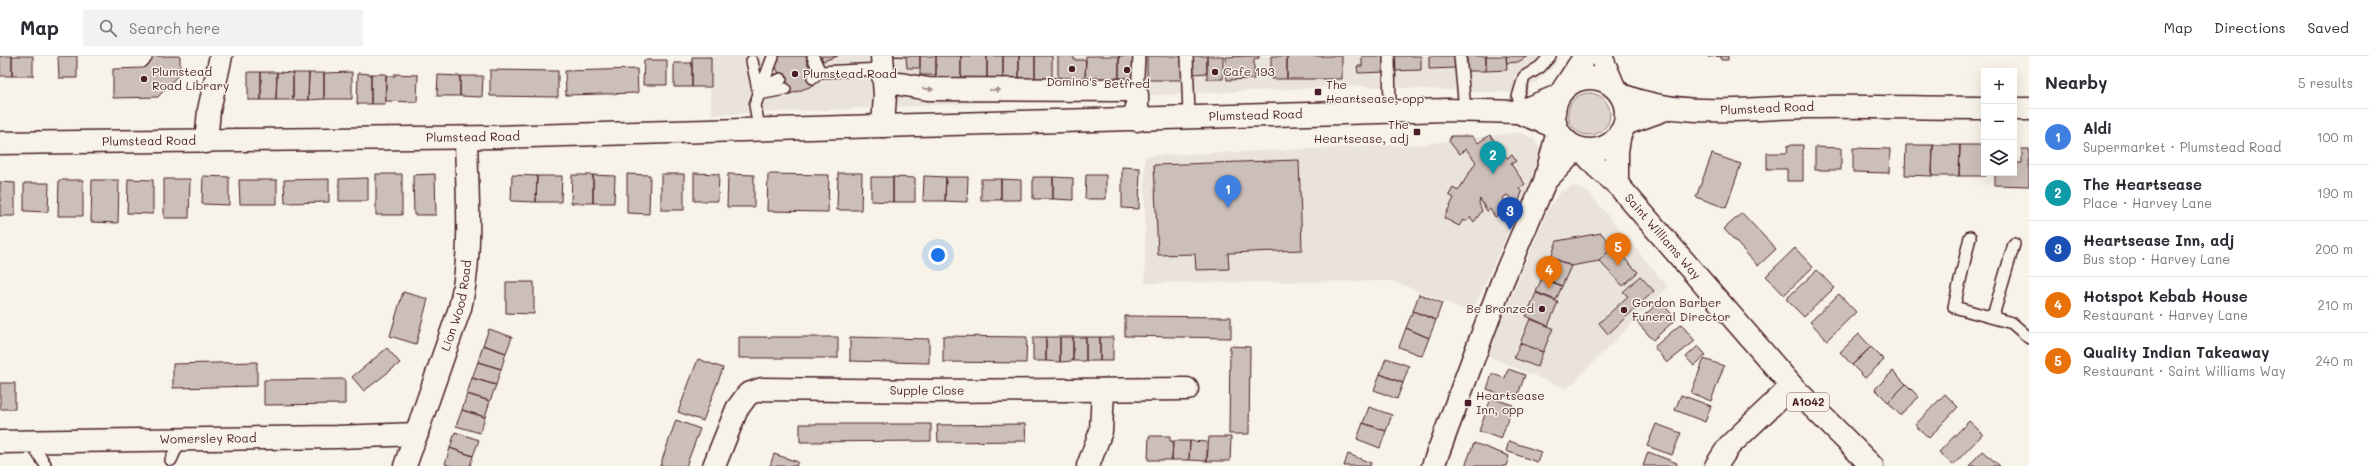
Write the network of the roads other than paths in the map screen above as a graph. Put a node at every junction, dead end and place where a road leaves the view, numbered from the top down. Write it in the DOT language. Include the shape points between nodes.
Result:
graph roads {
  1 [pos="221,56"];
  2 [pos="1139,56"];
  3 [pos="1187,56"];
  4 [pos="1389,56"];
  5 [pos="1460,56"];
  6 [pos="1550,56"];
  7 [pos="1585,56"];
  8 [pos="1601,56"];
  9 [pos="769,57"];
  10 [pos="752,61"];
  11 [pos="882,63"];
  12 [pos="813,66"];
  13 [pos="779,74"];
  14 [pos="900,84"];
  15 [pos="785,89"];
  16 [pos="1617,91"];
  17 [pos="1134,92"];
  18 [pos="1561,92"];
  19 [pos="759,94"];
  20 [pos="1518,104"];
  21 [pos="1981,108"];
  22 [pos="2017,108"];
  23 [pos="1666,109"];
  24 [pos="2029,109"];
  25 [pos="1465,110"];
  26 [pos="1390,112"];
  27 [pos="1189,117"];
  28 [pos="1137,120"];
  29 [pos="884,126"];
  30 [pos="758,128"];
  31 [pos="1557,129"];
  32 [pos="1622,129"];
  33 [pos="466,138"];
  34 [pos="206,142"];
  35 [pos="0,143"];
  36 [pos="1579,149"];
  37 [pos="1545,181"];
  38 [pos="1617,184"];
  39 [pos="1970,237"];
  40 [pos="2014,244"];
  41 [pos="1993,316"];
  42 [pos="2029,338"];
  43 [pos="1792,386"];
  44 [pos="1187,389"];
  45 [pos="1102,390"];
  46 [pos="417,434"];
  47 [pos="181,438"];
  48 [pos="0,442"];
  49 [pos="36,442"];
  50 [pos="172,460"];
  51 [pos="45,464"];
  52 [pos="405,466"];
  53 [pos="714,466"];
  54 [pos="1088,466"];
  55 [pos="1433,466"];
  56 [pos="1716,466"];
  57 [pos="1872,466"];
  1 -- 34 [label="main road" via="209,110"];
  2 -- 17 [label="lane"];
  3 -- 27 [label="lane"];
  4 -- 26 [label="lane"];
  5 -- 25 [label="lane"];
  6 -- 20 [label="lane" via="1540,67 1524,77"];
  7 -- 18 [label="main road"];
  8 -- 16 [label="main road"];
  9 -- 19 [label="lane"];
  10 -- 19 [label="lane"];
  11 -- 12 [label="lane"];
  11 -- 29 [label="main road"];
  13 -- 19 [label="lane" via="766,81"];
  14 -- 17 [label="main road, one-way" via="928,89"];
  15 -- 19 [label="lane"];
  16 -- 18 [label="main road" via="1605,81 1588,78 1572,82"];
  16 -- 23 [label="main road, Plumstead Road"];
  16 -- 32 [label="main road" via="1626,114"];
  17 -- 28 [label="main road"];
  18 -- 20 [label="main road, Plumstead Road"];
  18 -- 31 [label="main road" via="1554,107"];
  19 -- 30 [label="lane" via="755,105"];
  20 -- 25 [label="main road, Plumstead Road"];
  20 -- 31 [label="main road, Plumstead Road"];
  21 -- 23 [label="main road, Plumstead Road" via="1807,107 1714,111"];
  22 -- 24 [label="main road"];
  23 -- 32 [label="main road, Plumstead Road"];
  25 -- 26 [label="main road, Plumstead Road"];
  26 -- 27 [label="main road, Plumstead Road"];
  27 -- 28 [label="main road, Plumstead Road"];
  28 -- 29 [label="main road, Plumstead Road"];
  29 -- 30 [label="main road, Plumstead Road"];
  30 -- 33 [label="main road, Plumstead Road"];
  31 -- 36 [label="main road" via="1570,145"];
  31 -- 37 [label="main road"];
  32 -- 36 [label="main road" via="1613,142 1603,148"];
  32 -- 38 [label="main road, Saint Williams Way" via="1617,151"];
  33 -- 34 [label="main road, Plumstead Road"];
  33 -- 46 [label="main road, Lion Wood Road" via="468,257 465,288"];
  34 -- 35 [label="main road, Plumstead Road"];
  36 -- 37 [label="main road"];
  36 -- 38 [label="main road, Saint Williams Way / A1042"];
  37 -- 55 [label="main road" via="1502,282"];
  38 -- 43 [label="main road, Saint Williams Way / A1042"];
  39 -- 41 [label="lane" via="1954,307"];
  40 -- 41 [label="lane"];
  41 -- 42 [label="lane" via="2012,323"];
  43 -- 56 [label="main road" via="1729,446"];
  43 -- 57 [label="main road, Saint Williams Way / A1042"];
  44 -- 45 [label="main road, Supple Close"];
  45 -- 53 [label="main road, Supple Close" via="762,389 748,394 737,409"];
  45 -- 54 [label="main road" via="1101,431"];
  46 -- 47 [label="main road, Womersley Road"];
  46 -- 52 [label="main road, Lion Wood Road"];
  47 -- 49 [label="main road, Womersley Road"];
  47 -- 50 [label="lane"];
  48 -- 49 [label="main road, Womersley Road"];
  49 -- 51 [label="lane" via="37,452"];
}
